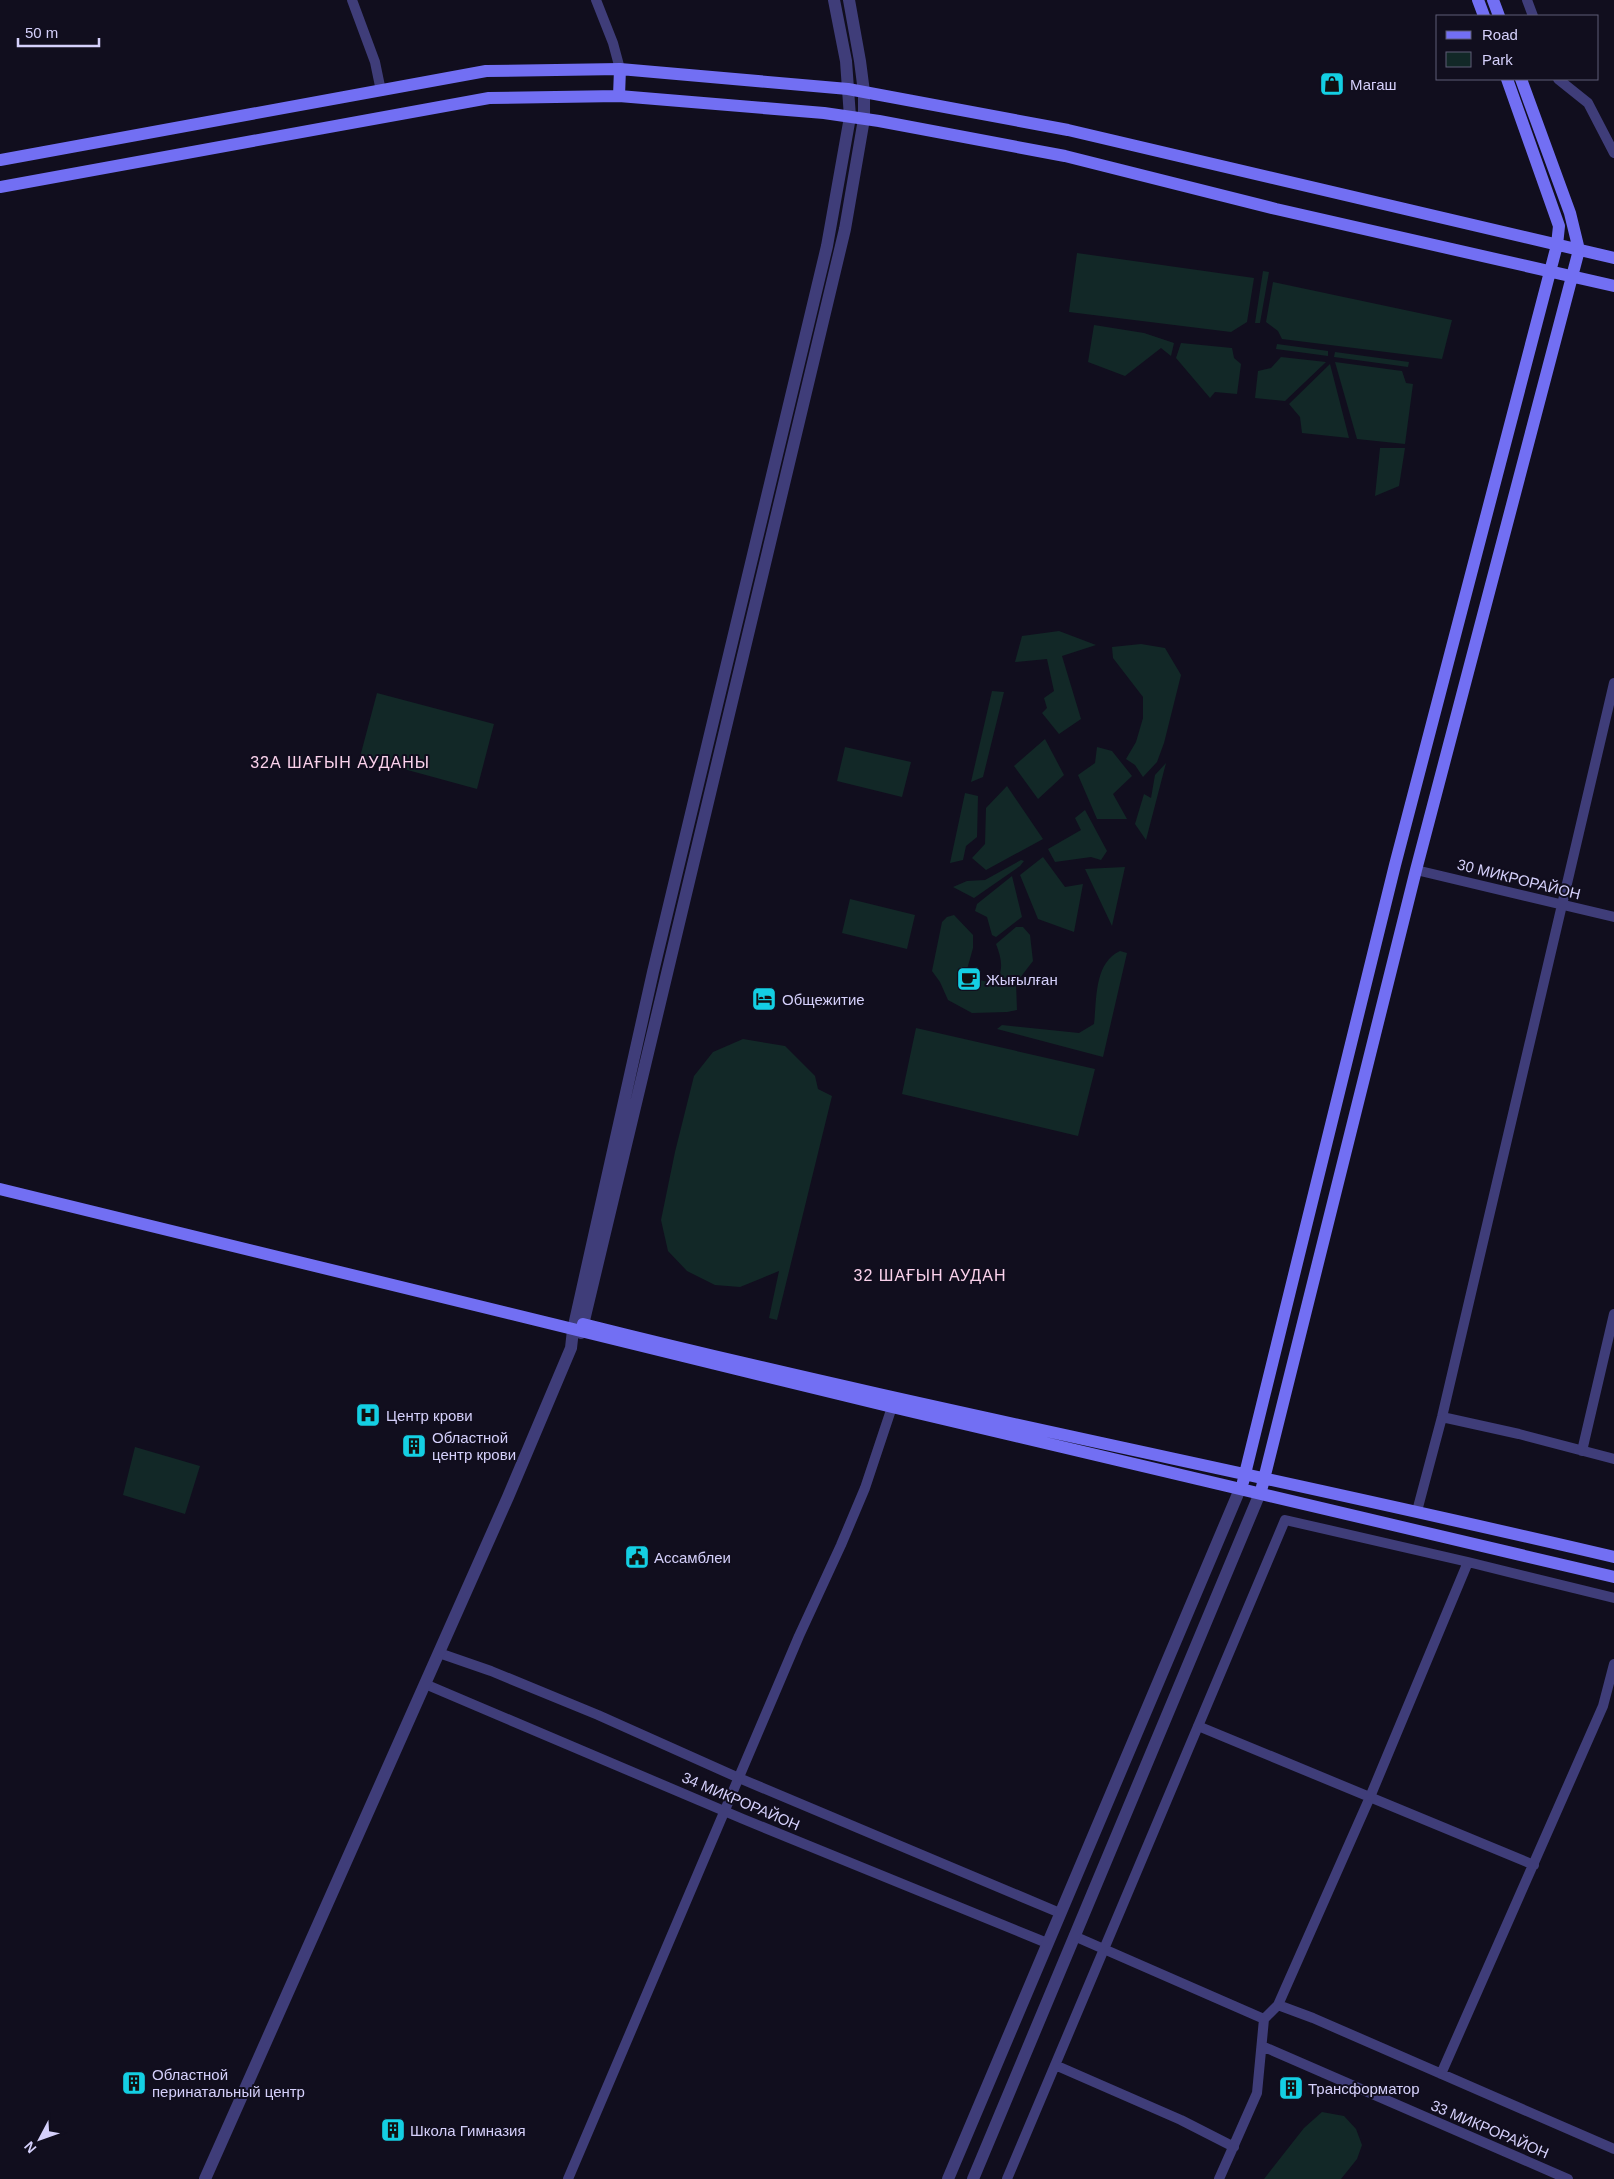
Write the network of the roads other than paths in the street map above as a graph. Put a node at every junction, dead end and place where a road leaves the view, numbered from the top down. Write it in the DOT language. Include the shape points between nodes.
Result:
graph roads {
  1 [pos="352,0"];
  2 [pos="596,0"];
  3 [pos="834,0"];
  4 [pos="849,0"];
  5 [pos="1478,0"];
  6 [pos="1493,0"];
  7 [pos="1527,0"];
  8 [pos="1484,15"];
  9 [pos="1499,15"];
  10 [pos="1533,15"];
  11 [pos="620,68"];
  12 [pos="1506,80"];
  13 [pos="1521,80"];
  14 [pos="1559,80"];
  15 [pos="848,89"];
  16 [pos="381,90"];
  17 [pos="864,92"];
  18 [pos="619,96"];
  19 [pos="850,117"];
  20 [pos="864,119"];
  21 [pos="1614,153"];
  22 [pos="0,160"];
  23 [pos="0,187"];
  24 [pos="1557,244"];
  25 [pos="1579,250"];
  26 [pos="1614,258"];
  27 [pos="1550,271"];
  28 [pos="1573,277"];
  29 [pos="1614,286"];
  30 [pos="1614,683"];
  31 [pos="1416,870"];
  32 [pos="1562,906"];
  33 [pos="1614,917"];
  34 [pos="0,1181"];
  35 [pos="0,1189"];
  36 [pos="1614,1314"];
  37 [pos="578,1327"];
  38 [pos="892,1407"];
  39 [pos="1442,1417"];
  40 [pos="1582,1451"];
  41 [pos="1614,1459"];
  42 [pos="1245,1474"];
  43 [pos="1265,1478"];
  44 [pos="1240,1489"];
  45 [pos="1260,1493"];
  46 [pos="1333,1511"];
  47 [pos="1417,1511"];
  48 [pos="1329,1530"];
  49 [pos="1614,1557"];
  50 [pos="1468,1562"];
  51 [pos="1614,1577"];
  52 [pos="1614,1598"];
  53 [pos="439,1653"];
  54 [pos="1614,1664"];
  55 [pos="425,1684"];
  56 [pos="1198,1726"];
  57 [pos="739,1778"];
  58 [pos="1370,1797"];
  59 [pos="725,1811"];
  60 [pos="1534,1865"];
  61 [pos="1060,1913"];
  62 [pos="1074,1936"];
  63 [pos="1047,1943"];
  64 [pos="1103,1951"];
  65 [pos="1278,2005"];
  66 [pos="1264,2019"];
  67 [pos="1262,2046"];
  68 [pos="1055,2065"];
  69 [pos="1441,2074"];
  70 [pos="1234,2147"];
  71 [pos="1614,2149"];
  72 [pos="205,2179"];
  73 [pos="568,2179"];
  74 [pos="948,2179"];
  75 [pos="973,2179"];
  76 [pos="1007,2179"];
  77 [pos="1220,2179"];
  78 [pos="1568,2179"];
  1 -- 16 [label="street"];
  2 -- 11 [label="street"];
  3 -- 15 [label="street"];
  4 -- 17 [label="street"];
  5 -- 8 [label="main road"];
  6 -- 9 [label="main road"];
  7 -- 10 [label="street"];
  11 -- 15 [label="main road"];
  11 -- 16 [label="main road" via="486,71"];
  11 -- 18 [label="main road"];
  12 -- 24 [label="main road" via="1559,226"];
  13 -- 25 [label="main road" via="1570,213"];
  14 -- 21 [label="street" via="1588,103"];
  15 -- 17 [label="main road"];
  15 -- 19 [label="street"];
  16 -- 22 [label="main road"];
  17 -- 20 [label="street"];
  17 -- 24 [label="main road" via="1068,130"];
  18 -- 19 [label="main road"];
  18 -- 23 [label="main road" via="489,98"];
  19 -- 20 [label="main road"];
  19 -- 37 [label="street" via="827,246 653,972"];
  20 -- 27 [label="main road" via="1072,157 1276,209"];
  20 -- 37 [label="street" via="842,238"];
  24 -- 25 [label="main road"];
  24 -- 27 [label="main road"];
  25 -- 26 [label="main road"];
  25 -- 28 [label="main road"];
  27 -- 28 [label="main road"];
  27 -- 42 [label="main road" via="1395,865"];
  28 -- 29 [label="main road"];
  28 -- 31 [label="main road"];
  30 -- 32 [label="street"];
  31 -- 32 [label="street, 30 МИКРОРАЙОН"];
  31 -- 43 [label="main road"];
  32 -- 33 [label="street, 30 МИКРОРАЙОН"];
  32 -- 39 [label="street"];
  34 -- 37 [label="main road"];
  35 -- 37 [label="main road"];
  36 -- 40 [label="street"];
  37 -- 38 [label="main road"];
  37 -- 42 [label="main road"];
  37 -- 53 [label="street"];
  38 -- 44 [label="main road"];
  38 -- 57 [label="street" via="865,1488"];
  39 -- 40 [label="street"];
  39 -- 47 [label="street"];
  40 -- 41 [label="street"];
  42 -- 43 [label="main road"];
  42 -- 44 [label="main road"];
  43 -- 45 [label="main road"];
  43 -- 47 [label="main road"];
  44 -- 45 [label="main road"];
  44 -- 61 [label="street"];
  45 -- 46 [label="main road"];
  45 -- 62 [label="street"];
  46 -- 48 [label="street"];
  46 -- 51 [label="main road"];
  47 -- 49 [label="main road"];
  48 -- 50 [label="street"];
  48 -- 56 [label="street" via="1285,1520"];
  50 -- 52 [label="street"];
  50 -- 58 [label="street"];
  53 -- 55 [label="street"];
  53 -- 57 [label="street" via="598,1715"];
  54 -- 60 [label="street" via="1603,1706"];
  55 -- 59 [label="street, 34 МИКРОРАЙОН"];
  55 -- 72 [label="street"];
  56 -- 58 [label="street"];
  56 -- 64 [label="street"];
  57 -- 59 [label="street"];
  57 -- 61 [label="street"];
  58 -- 60 [label="street"];
  58 -- 65 [label="street"];
  59 -- 63 [label="street, 34 МИКРОРАЙОН"];
  59 -- 73 [label="street"];
  60 -- 69 [label="street"];
  61 -- 63 [label="street"];
  62 -- 64 [label="street"];
  62 -- 75 [label="street"];
  63 -- 74 [label="street"];
  64 -- 66 [label="street"];
  64 -- 68 [label="street"];
  65 -- 66 [label="street"];
  65 -- 69 [label="street"];
  66 -- 67 [label="street"];
  67 -- 70 [label="street" via="1257,2093"];
  67 -- 78 [label="street, 33 МИКРОРАЙОН"];
  68 -- 70 [label="street"];
  68 -- 76 [label="street"];
  69 -- 71 [label="street"];
  70 -- 77 [label="street"];
}
